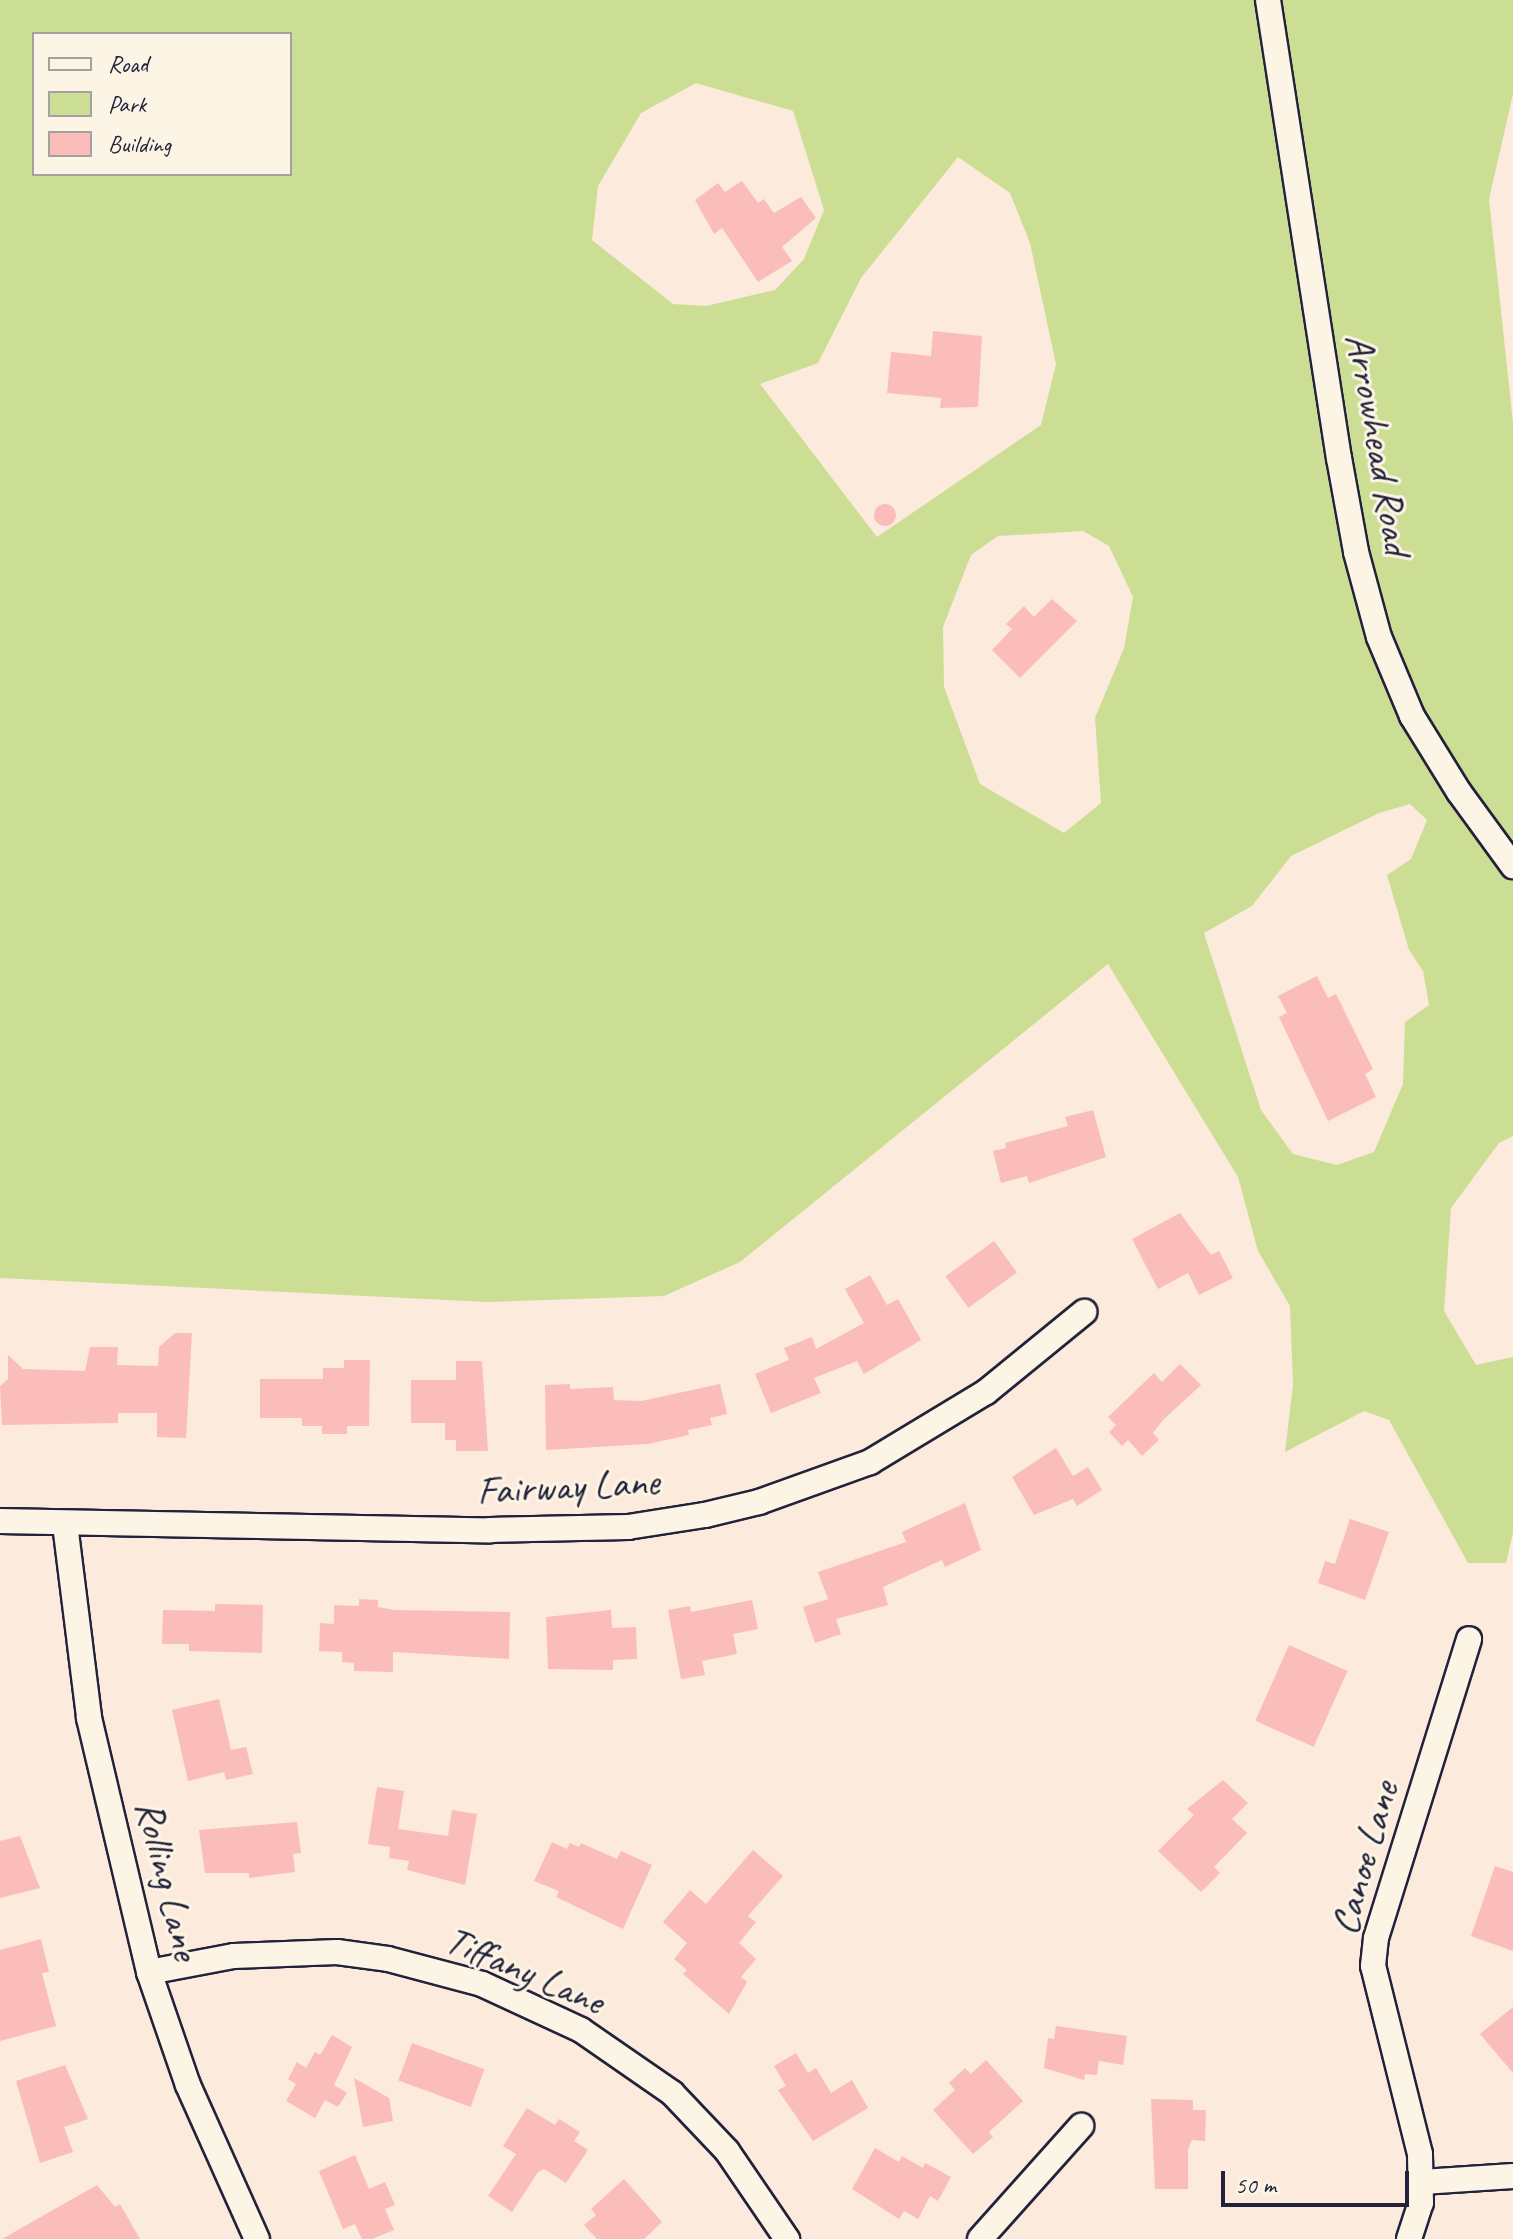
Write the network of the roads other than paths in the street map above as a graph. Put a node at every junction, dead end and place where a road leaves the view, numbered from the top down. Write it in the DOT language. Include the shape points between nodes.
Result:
graph roads {
  1 [pos="1268,0"];
  2 [pos="1513,866"];
  3 [pos="1084,1312"];
  4 [pos="0,1521"];
  5 [pos="65,1524"];
  6 [pos="1469,1639"];
  7 [pos="149,1972"];
  8 [pos="1081,2126"];
  9 [pos="1513,2176"];
  10 [pos="1422,2182"];
  11 [pos="257,2239"];
  12 [pos="787,2239"];
  13 [pos="980,2239"];
  14 [pos="1409,2239"];
  1 -- 2 [label="street, Arrowhead Road" via="1339,458 1379,637 1412,716"];
  3 -- 5 [label="street, Fairway Lane" via="986,1392 870,1462 759,1502 705,1515 582,1529"];
  4 -- 5 [label="street, Fairway Lane"];
  5 -- 7 [label="street, Rolling Lane" via="89,1718"];
  6 -- 10 [label="street, Canoe Lane" via="1376,1938 1373,1966"];
  7 -- 11 [label="street, Rolling Lane" via="188,2085"];
  7 -- 12 [label="street, Tiffany Lane" via="234,1956 337,1952 388,1959 482,1984 581,2030 672,2093 727,2151"];
  8 -- 13 [label="street"];
  9 -- 10 [label="street"];
  10 -- 14 [label="street, Canoe Lane" via="1418,2220"];
}
